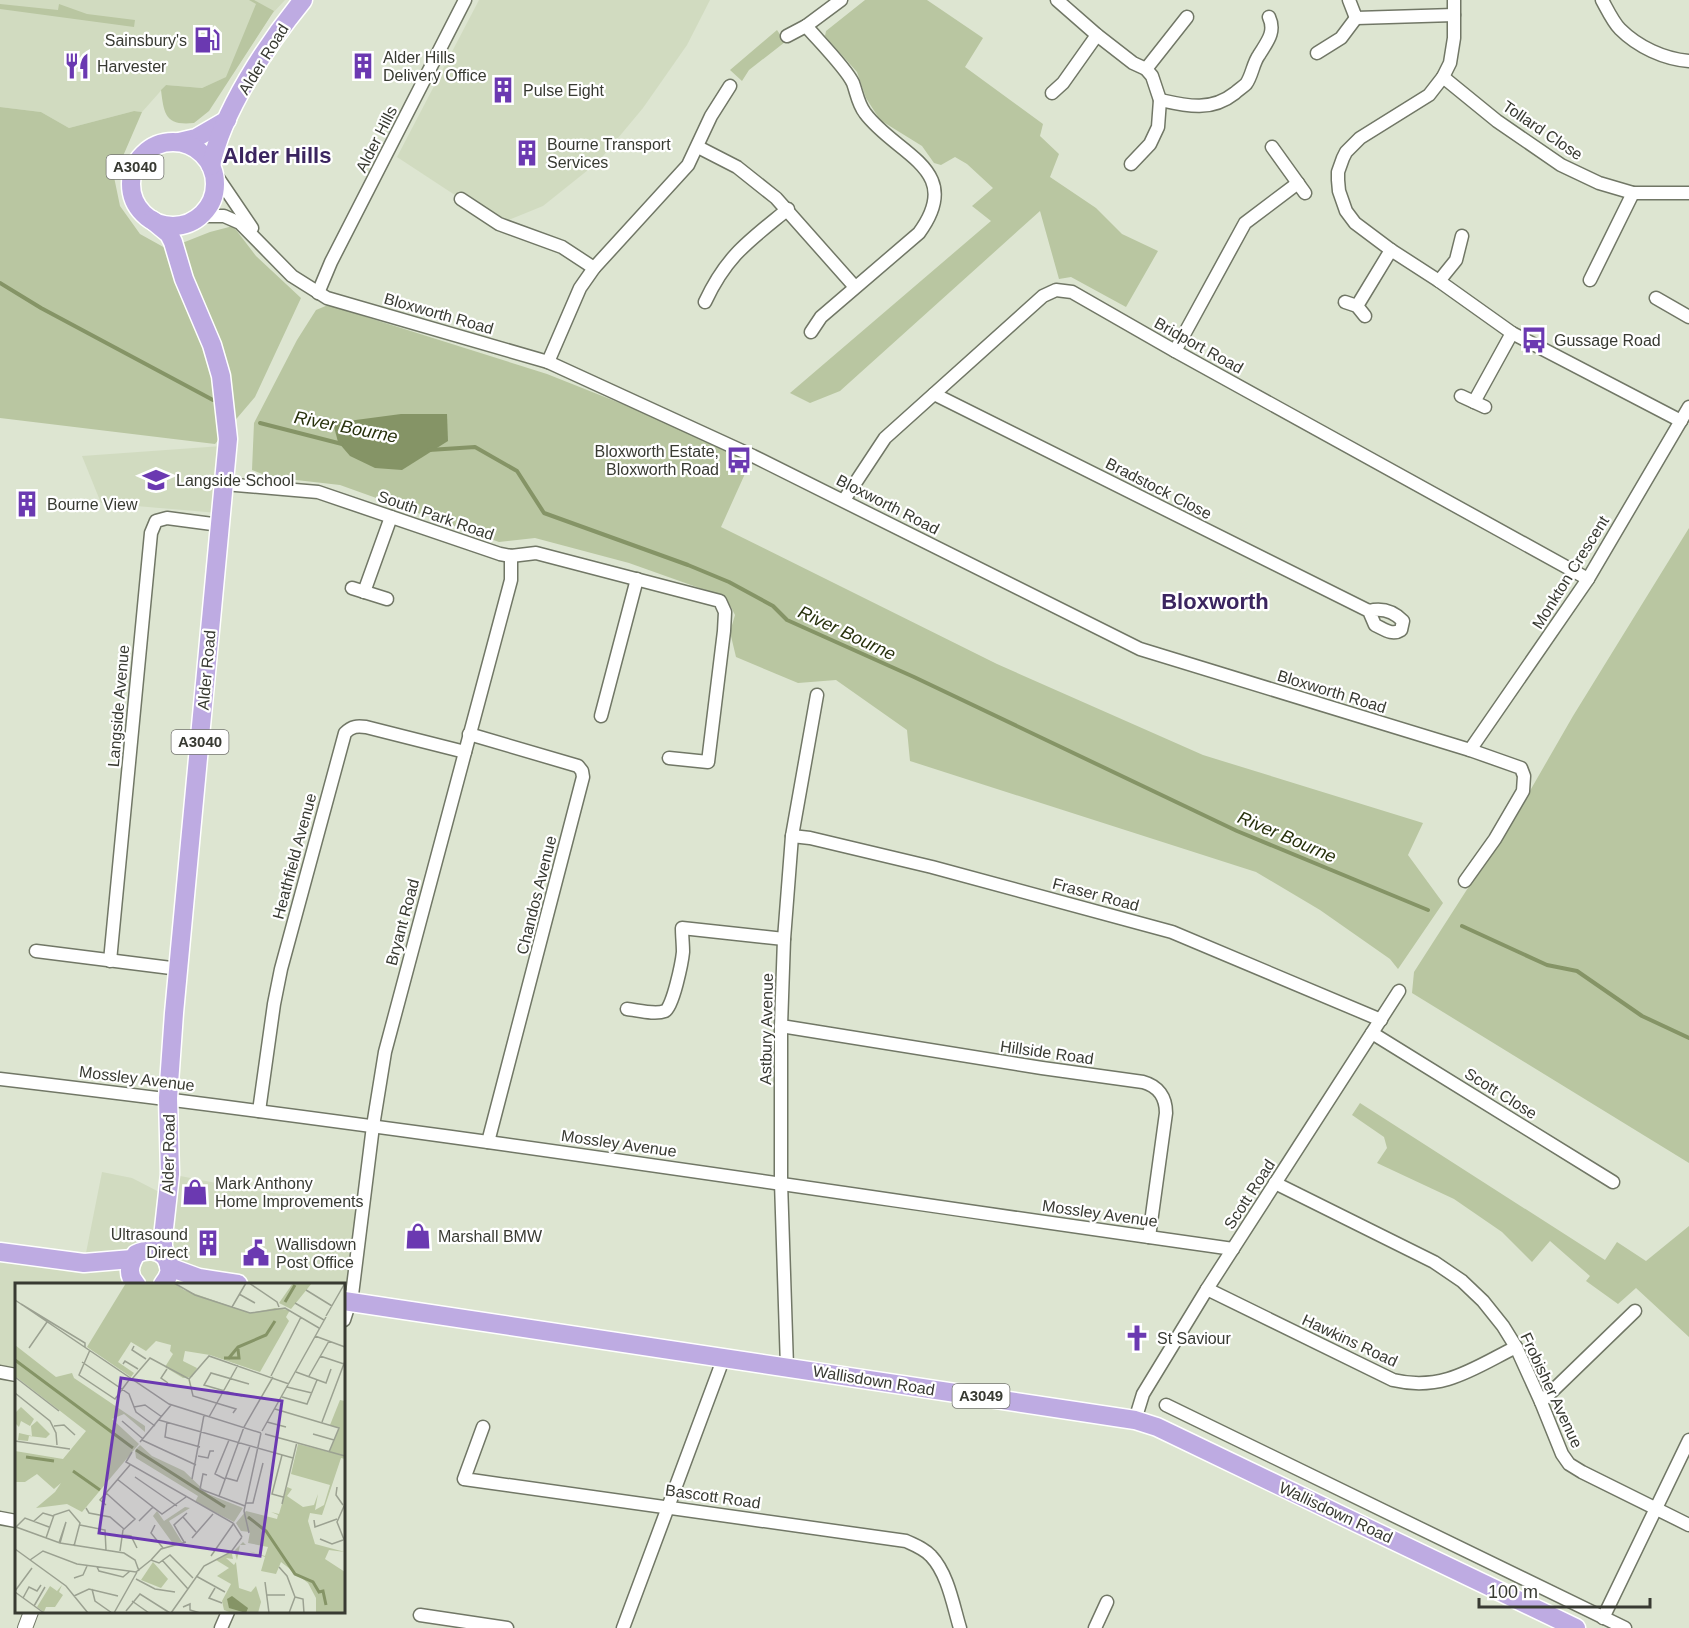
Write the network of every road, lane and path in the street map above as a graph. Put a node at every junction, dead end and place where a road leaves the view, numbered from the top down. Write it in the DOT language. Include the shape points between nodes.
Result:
graph roads {
  1 [pos="303,0"];
  2 [pos="465,0"];
  3 [pos="841,0"];
  4 [pos="1349,0"];
  5 [pos="1454,0"];
  6 [pos="1602,0"];
  7 [pos="1059,1"];
  8 [pos="1454,15"];
  9 [pos="1187,17"];
  10 [pos="1269,17"];
  11 [pos="1356,18"];
  12 [pos="806,26"];
  13 [pos="1097,35"];
  14 [pos="787,36"];
  15 [pos="1317,53"];
  16 [pos="1689,61"];
  17 [pos="1146,69"];
  18 [pos="1443,77"];
  19 [pos="730,86"];
  20 [pos="1052,93"];
  21 [pos="1160,100"];
  22 [pos="227,120"];
  23 [pos="179,142"];
  24 [pos="698,147"];
  25 [pos="1272,147"];
  26 [pos="1131,164"];
  27 [pos="211,168"];
  28 [pos="1633,193"];
  29 [pos="1689,193"];
  30 [pos="461,199"];
  31 [pos="788,210"];
  32 [pos="196,218"];
  33 [pos="152,220"];
  34 [pos="1462,236"];
  35 [pos="258,239"];
  36 [pos="1391,250"];
  37 [pos="594,268"];
  38 [pos="184,279"];
  39 [pos="1590,280"];
  40 [pos="1439,281"];
  41 [pos="855,287"];
  42 [pos="318,293"];
  43 [pos="1656,298"];
  44 [pos="705,302"];
  45 [pos="1356,308"];
  46 [pos="1689,317"];
  47 [pos="811,332"];
  48 [pos="1512,333"];
  49 [pos="1175,351"];
  50 [pos="548,362"];
  51 [pos="934,394"];
  52 [pos="1461,396"];
  53 [pos="1689,407"];
  54 [pos="1681,421"];
  55 [pos="224,484"];
  56 [pos="844,500"];
  57 [pos="391,517"];
  58 [pos="220,525"];
  59 [pos="511,556"];
  60 [pos="636,579"];
  61 [pos="1588,579"];
  62 [pos="387,599"];
  63 [pos="1369,611"];
  64 [pos="817,695"];
  65 [pos="602,716"];
  66 [pos="469,734"];
  67 [pos="1470,750"];
  68 [pos="465,752"];
  69 [pos="669,758"];
  70 [pos="792,836"];
  71 [pos="1466,880"];
  72 [pos="784,939"];
  73 [pos="36,951"];
  74 [pos="110,960"];
  75 [pos="179,969"];
  76 [pos="1399,991"];
  77 [pos="627,1009"];
  78 [pos="1380,1020"];
  79 [pos="781,1026"];
  80 [pos="1372,1033"];
  81 [pos="0,1079"];
  82 [pos="168,1098"];
  83 [pos="259,1111"];
  84 [pos="373,1126"];
  85 [pos="488,1142"];
  86 [pos="781,1182"];
  87 [pos="1613,1182"];
  88 [pos="1275,1183"];
  89 [pos="165,1212"];
  90 [pos="1149,1237"];
  91 [pos="1233,1249"];
  92 [pos="0,1252"];
  93 [pos="134,1256"];
  94 [pos="84,1263"];
  95 [pos="166,1274"];
  96 [pos="134,1282"];
  97 [pos="232,1283"];
  98 [pos="1207,1289"];
  99 [pos="347,1302"];
  100 [pos="1635,1311"];
  101 [pos="1516,1347"];
  102 [pos="724,1357"];
  103 [pos="787,1367"];
  104 [pos="0,1372"];
  105 [pos="15,1375"];
  106 [pos="1542,1402"];
  107 [pos="1166,1405"];
  108 [pos="1135,1420"];
  109 [pos="483,1426"];
  110 [pos="1689,1440"];
  111 [pos="667,1506"];
  112 [pos="1656,1508"];
  113 [pos="0,1518"];
  114 [pos="15,1521"];
  115 [pos="1689,1525"];
  116 [pos="1107,1602"];
  117 [pos="31,1613"];
  118 [pos="227,1613"];
  119 [pos="420,1616"];
  120 [pos="1604,1618"];
  121 [pos="25,1628"];
  122 [pos="221,1628"];
  123 [pos="507,1628"];
  124 [pos="623,1628"];
  125 [pos="960,1628"];
  126 [pos="1095,1628"];
  127 [pos="1576,1628"];
  128 [pos="1625,1628"];
  1 -- 22 [label="main road, Alder Road / A3040" via="265,53"];
  2 -- 42 [label="street, Alder Hills"];
  3 -- 12 [label="street"];
  4 -- 11 [label="street"];
  5 -- 8 [label="street"];
  6 -- 16 [label="street" via="1618,28 1633,40 1652,52"];
  7 -- 13 [label="street"];
  8 -- 11 [label="street"];
  8 -- 18 [label="street" via="1450,63"];
  9 -- 17 [label="street"];
  10 -- 21 [label="street" via="1273,29 1269,39 1246,84 1228,98 1203,107"];
  11 -- 15 [label="street" via="1341,38"];
  12 -- 14 [label="street"];
  12 -- 41 [label="street" via="853,83 865,113 878,129 910,152 925,169 935,192 935,207 919,233"];
  13 -- 17 [label="street"];
  13 -- 20 [label="street"];
  17 -- 21 [label="street"];
  18 -- 28 [label="street, Tollard Close" via="1561,165 1599,183"];
  18 -- 36 [label="street" via="1429,95 1360,138 1340,164 1339,191 1350,218"];
  19 -- 24 [label="street"];
  21 -- 26 [label="street" via="1158,127 1152,142"];
  22 -- 23 [label="main road, A3040" via="196,138"];
  22 -- 27 [label="main road, Alder Road / A3040" via="215,146"];
  23 -- 27 [label="main road, A3040" via="199,151"];
  23 -- 33 [label="main road, A3040" via="150,149 134,170 134,200"];
  24 -- 31 [label="street" via="737,167"];
  24 -- 37 [label="street" via="688,165"];
  25 -- 49 [label="street" via="1301,188 1245,223"];
  27 -- 32 [label="main road, A3040" via="213,195"];
  27 -- 35 [label="street, Bloxworth Road"];
  28 -- 29 [label="street, Tollard Close"];
  28 -- 39 [label="street"];
  30 -- 37 [label="street" via="499,224 562,247"];
  31 -- 41 [label="street"];
  31 -- 44 [label="street" via="738,249"];
  32 -- 33 [label="main road" via="172,225"];
  32 -- 35 [label="street, Bloxworth Road" via="232,218"];
  32 -- 38 [label="main road, Alder Road / A3040" via="186,245"];
  33 -- 38 [label="main road, Alder Road / A3040" via="169,234"];
  34 -- 40 [label="street" via="1456,260"];
  35 -- 42 [label="street, Bloxworth Road" via="292,276"];
  36 -- 40 [label="street"];
  36 -- 45 [label="street"];
  37 -- 50 [label="street" via="580,288"];
  38 -- 55 [label="main road, Alder Road / A3040" via="221,376 228,439"];
  40 -- 48 [label="street"];
  41 -- 47 [label="street" via="821,317"];
  42 -- 50 [label="street, Bloxworth Road"];
  43 -- 46 [label="street"];
  48 -- 52 [label="street" via="1479,404"];
  48 -- 54 [label="street"];
  49 -- 51 [label="street, Bridport Road" via="1072,292 1056,290 1042,296"];
  49 -- 61 [label="street, Bridport Road"];
  50 -- 56 [label="street, Bloxworth Road"];
  51 -- 56 [label="street, Bridport Road" via="885,438"];
  51 -- 63 [label="street, Bradstock Close"];
  53 -- 54 [label="street, Monkton Crescent"];
  54 -- 61 [label="street, Monkton Crescent"];
  55 -- 57 [label="street, South Park Road" via="318,492"];
  55 -- 58 [label="main road, Alder Road / A3040"];
  56 -- 67 [label="street, Bloxworth Road" via="1140,650"];
  57 -- 59 [label="street, South Park Road"];
  57 -- 62 [label="street" via="358,590"];
  58 -- 74 [label="street, Langside Avenue" via="167,518 156,521 151,533"];
  58 -- 75 [label="main road, Alder Road / A3040"];
  59 -- 60 [label="street, South Park Road" via="536,553"];
  59 -- 66 [label="street, Bryant Road" via="511,580"];
  60 -- 65 [label="street"];
  60 -- 69 [label="street, South Park Road" via="720,600 725,612 708,762"];
  61 -- 67 [label="street, Monkton Crescent"];
  64 -- 70 [label="street, Astbury Avenue"];
  66 -- 68 [label="street, Bryant Road"];
  66 -- 85 [label="street, Chandos Avenue" via="578,766 583,777"];
  67 -- 71 [label="street, Bloxworth Road" via="1521,768 1524,776 1523,791"];
  68 -- 83 [label="street, Heathfield Avenue" via="366,727 357,726 345,733 281,969"];
  68 -- 84 [label="street, Bryant Road" via="390,1032"];
  70 -- 72 [label="street, Astbury Avenue"];
  70 -- 78 [label="street, Fraser Road" via="943,870 1172,932"];
  72 -- 77 [label="street" via="682,928 683,952 669,1008"];
  72 -- 79 [label="street, Astbury Avenue"];
  73 -- 74 [label="street"];
  74 -- 75 [label="street"];
  75 -- 82 [label="main road, Alder Road / A3040"];
  76 -- 78 [label="street, Scott Road"];
  78 -- 80 [label="street, Scott Road"];
  79 -- 86 [label="street, Astbury Avenue"];
  79 -- 90 [label="street, Hillside Road" via="1150,1084 1163,1097 1166,1113"];
  80 -- 87 [label="street, Scott Close"];
  80 -- 88 [label="street, Scott Road"];
  81 -- 82 [label="street, Mossley Avenue"];
  82 -- 83 [label="street, Mossley Avenue"];
  82 -- 89 [label="main road, Alder Road / A3040" via="170,1174"];
  83 -- 84 [label="street, Mossley Avenue"];
  84 -- 85 [label="street, Mossley Avenue"];
  84 -- 99 [label="street, Bryant Road"];
  85 -- 86 [label="street, Mossley Avenue"];
  86 -- 90 [label="street, Mossley Avenue"];
  86 -- 103 [label="street, Astbury Avenue"];
  88 -- 91 [label="street, Scott Road"];
  88 -- 101 [label="street, Frobisher Avenue" via="1434,1262 1462,1281 1483,1301"];
  89 -- 93 [label="main road, Alder Road / A3040"];
  89 -- 95 [label="main road, Alder Road / A3040"];
  90 -- 91 [label="street, Mossley Avenue"];
  91 -- 98 [label="street, Scott Road"];
  92 -- 94 [label="main road"];
  93 -- 94 [label="main road"];
  93 -- 95 [label="main road" via="146,1250 157,1251 166,1258"];
  93 -- 96 [label="main road" via="129,1270"];
  94 -- 96 [label="main road"];
  95 -- 97 [label="main road"];
  98 -- 101 [label="street, Hawkins Road" via="1393,1380 1407,1383 1447,1380"];
  98 -- 108 [label="street, Scott Road" via="1143,1394"];
  99 -- 102 [label="main road, Wallisdown Road / A3049"];
  100 -- 106 [label="street"];
  101 -- 106 [label="street, Frobisher Avenue"];
  102 -- 103 [label="main road, Wallisdown Road / A3049"];
  102 -- 111 [label="street"];
  103 -- 108 [label="main road, Wallisdown Road / A3049"];
  104 -- 105 [label="street"];
  106 -- 112 [label="street, Frobisher Avenue" via="1569,1464"];
  107 -- 120 [label="street, Wallisdown Road"];
  108 -- 127 [label="main road, Wallisdown Road / A3049" via="1157,1427"];
  109 -- 111 [label="street, Bascott Road" via="464,1479"];
  110 -- 112 [label="street"];
  111 -- 124 [label="street"];
  111 -- 125 [label="street, Bascott Road" via="906,1541 931,1555 941,1570"];
  112 -- 115 [label="street, Frobisher Avenue"];
  112 -- 120 [label="street"];
  113 -- 114 [label="street"];
  116 -- 126 [label="street"];
  117 -- 121 [label="street"];
  118 -- 122 [label="street"];
  119 -- 123 [label="street"];
  120 -- 128 [label="street, Wallisdown Road"];
}
